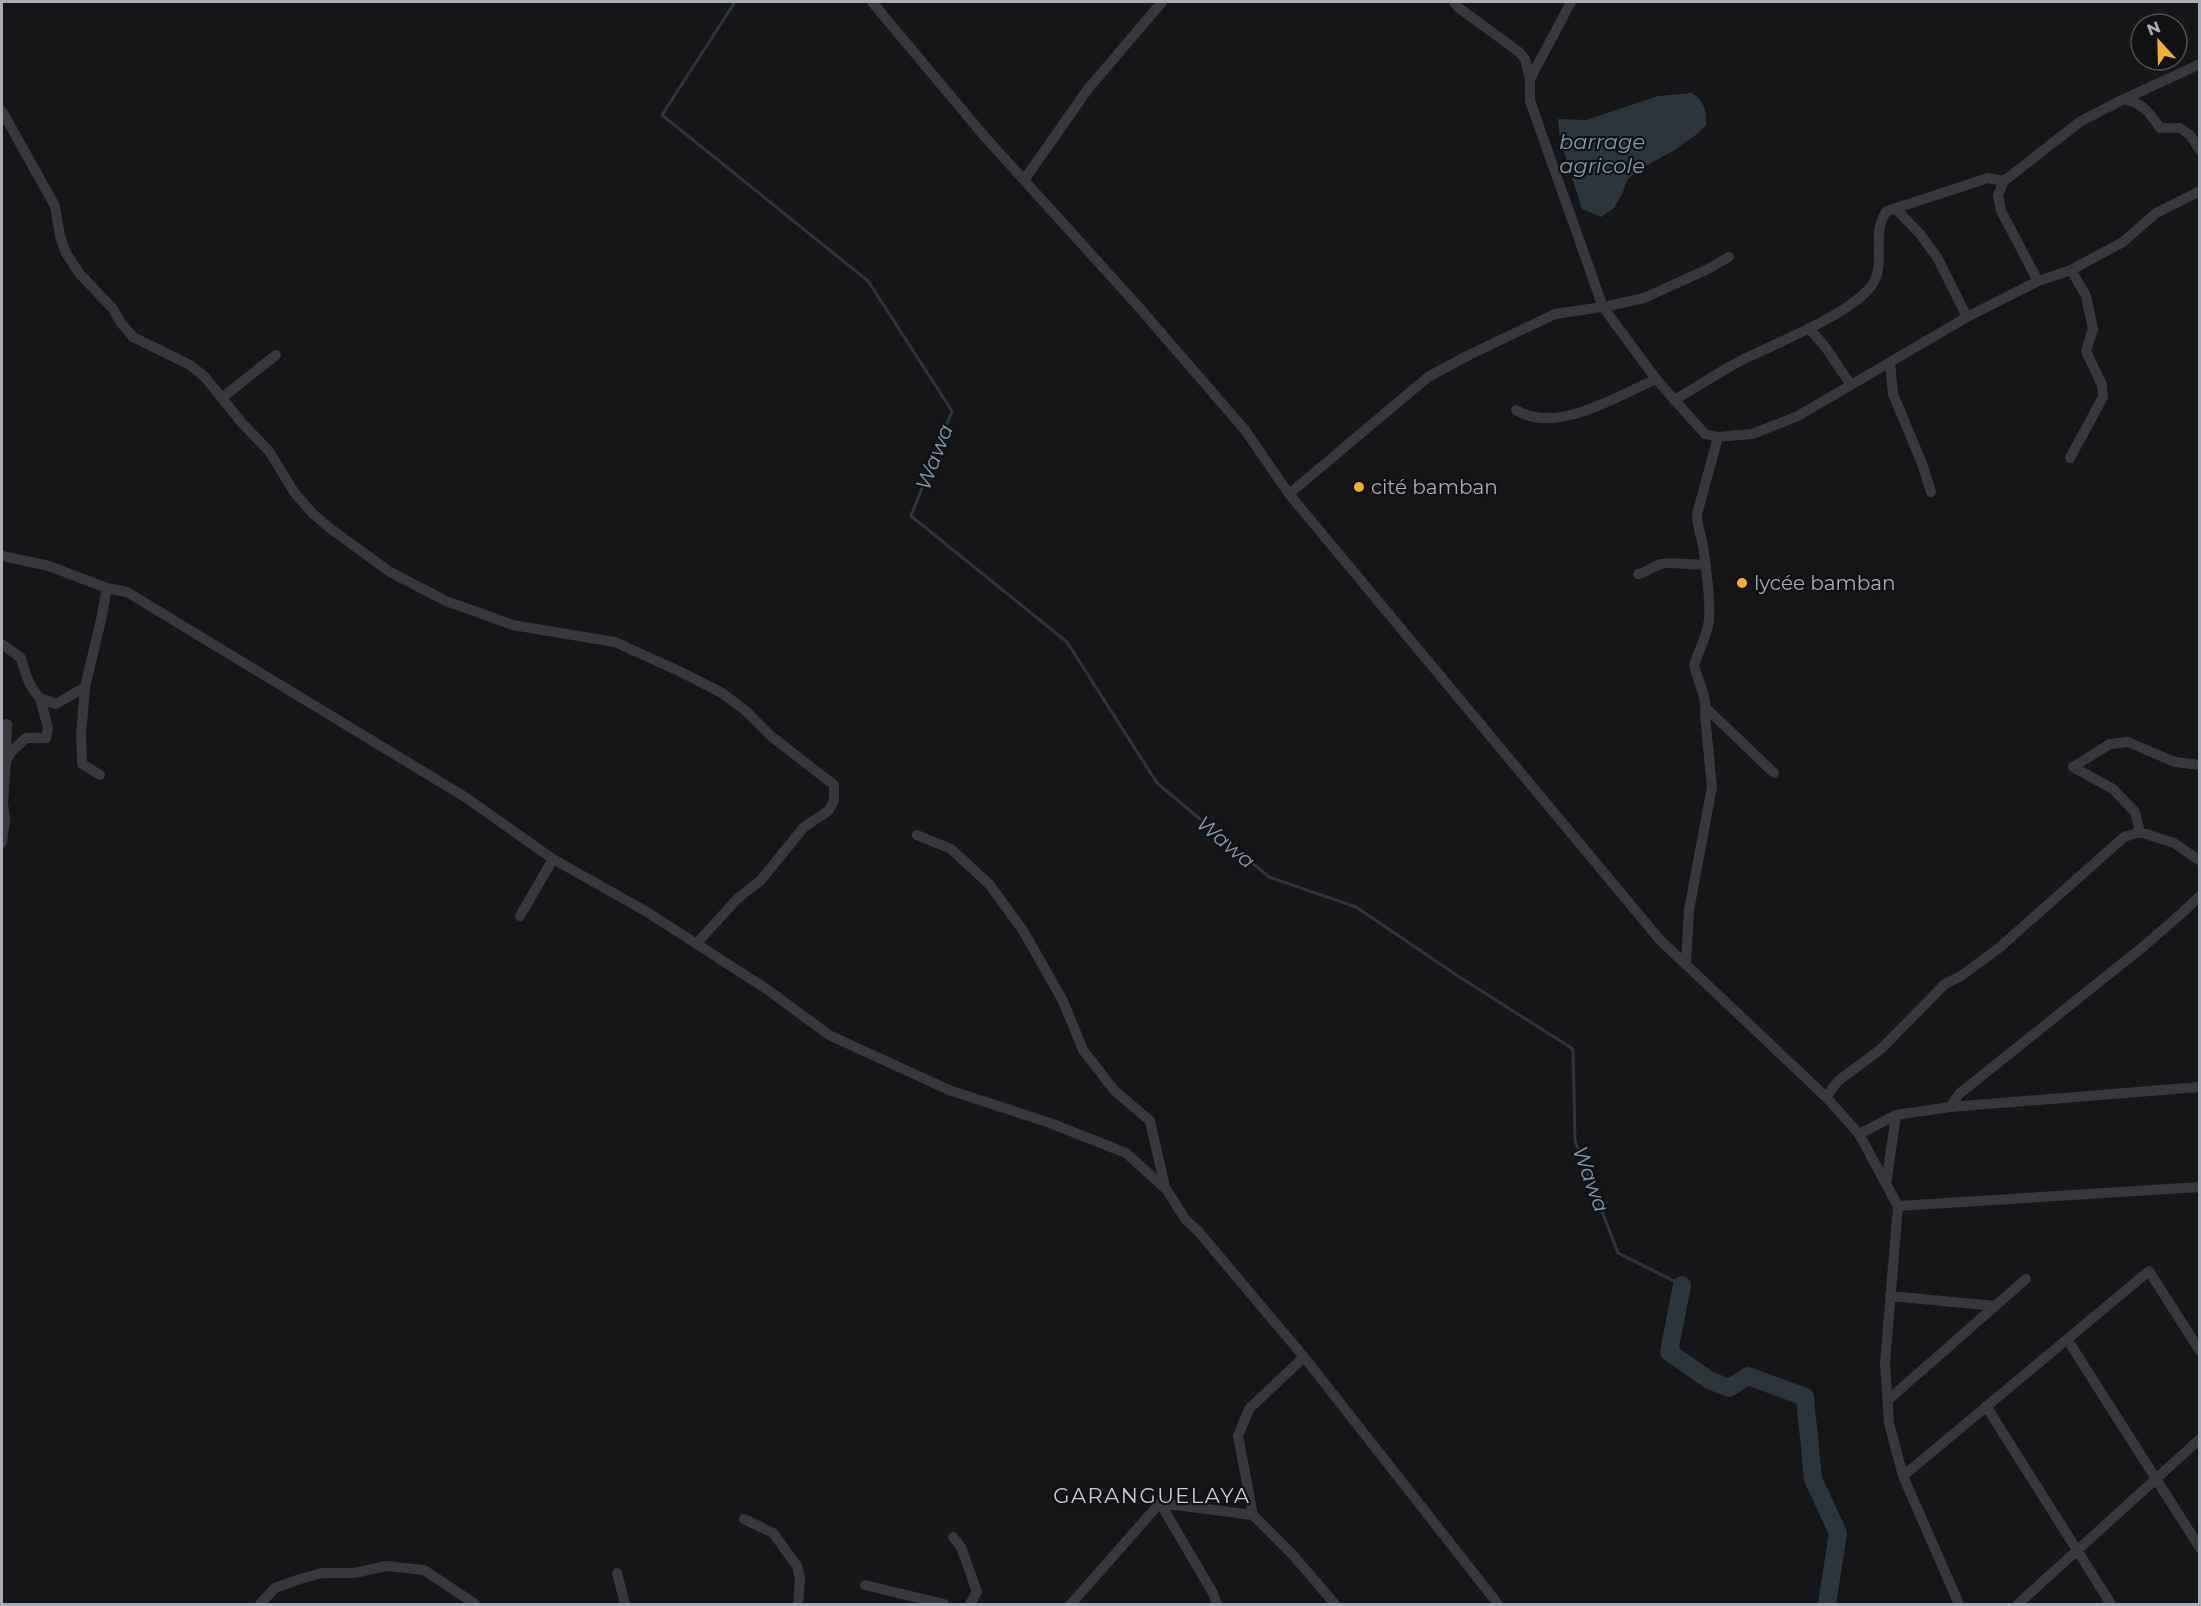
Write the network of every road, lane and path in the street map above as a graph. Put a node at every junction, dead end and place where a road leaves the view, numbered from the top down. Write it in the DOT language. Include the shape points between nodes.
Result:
graph roads {
  1 [pos="872,2"];
  2 [pos="1162,2"];
  3 [pos="1454,2"];
  4 [pos="1571,2"];
  5 [pos="2199,63"];
  6 [pos="1530,79"];
  7 [pos="2124,99"];
  8 [pos="2,111"];
  9 [pos="2199,150"];
  10 [pos="1024,180"];
  11 [pos="2004,181"];
  12 [pos="2199,191"];
  13 [pos="1896,209"];
  14 [pos="1729,256"];
  15 [pos="2071,270"];
  16 [pos="2038,280"];
  17 [pos="1603,307"];
  18 [pos="1967,317"];
  19 [pos="1809,328"];
  20 [pos="276,355"];
  21 [pos="1890,362"];
  22 [pos="1656,379"];
  23 [pos="1851,385"];
  24 [pos="223,397"];
  25 [pos="1674,400"];
  26 [pos="1516,411"];
  27 [pos="1718,437"];
  28 [pos="2070,458"];
  29 [pos="1930,492"];
  30 [pos="1289,494"];
  31 [pos="2,556"];
  32 [pos="1705,564"];
  33 [pos="1638,574"];
  34 [pos="107,588"];
  35 [pos="2,644"];
  36 [pos="85,687"];
  37 [pos="40,698"];
  38 [pos="1706,708"];
  39 [pos="7,724"];
  40 [pos="6,761"];
  41 [pos="2199,765"];
  42 [pos="1774,772"];
  43 [pos="100,775"];
  44 [pos="2140,832"];
  45 [pos="917,835"];
  46 [pos="2,843"];
  47 [pos="553,860"];
  48 [pos="2199,861"];
  49 [pos="2199,896"];
  50 [pos="520,916"];
  51 [pos="697,943"];
  52 [pos="1686,964"];
  53 [pos="2199,1087"];
  54 [pos="1826,1098"];
  55 [pos="1950,1107"];
  56 [pos="1896,1114"];
  57 [pos="1859,1134"];
  58 [pos="1886,1184"];
  59 [pos="2199,1187"];
  60 [pos="1166,1188"];
  61 [pos="1898,1206"];
  62 [pos="2026,1279"];
  63 [pos="1890,1296"];
  64 [pos="1995,1306"];
  65 [pos="2067,1339"];
  66 [pos="2199,1351"];
  67 [pos="1304,1357"];
  68 [pos="1888,1400"];
  69 [pos="1986,1406"];
  70 [pos="2199,1439"];
  71 [pos="1903,1476"];
  72 [pos="2156,1479"];
  73 [pos="1160,1503"];
  74 [pos="1253,1515"];
  75 [pos="744,1520"];
  76 [pos="953,1537"];
  77 [pos="2199,1548"];
  78 [pos="2077,1551"];
  79 [pos="617,1573"];
  80 [pos="865,1585"];
  81 [pos="260,1605"];
  82 [pos="475,1605"];
  83 [pos="625,1605"];
  84 [pos="798,1605"];
  85 [pos="944,1605"];
  86 [pos="970,1605"];
  87 [pos="1071,1605"];
  88 [pos="1216,1605"];
  89 [pos="1335,1605"];
  90 [pos="1498,1605"];
  91 [pos="1959,1605"];
  92 [pos="2018,1605"];
  93 [pos="2111,1605"];
  1 -- 10 [label="street"];
  2 -- 10 [label="street" via="1088,89"];
  3 -- 6 [label="street" via="1519,52 1526,60"];
  4 -- 6 [label="street"];
  5 -- 7 [label="street"];
  6 -- 17 [label="street" via="1530,100"];
  7 -- 9 [label="street" via="2148,110 2160,128 2180,128"];
  7 -- 11 [label="street" via="2081,121"];
  8 -- 24 [label="street" via="55,206 66,253 79,273 133,337 190,365"];
  10 -- 30 [label="street" via="1245,430"];
  11 -- 13 [label="street" via="1988,178"];
  11 -- 16 [label="street" via="1998,195 2001,211"];
  12 -- 15 [label="street" via="2156,213 2123,242"];
  13 -- 18 [label="street" via="1937,258"];
  13 -- 19 [label="street" via="1883,216 1879,274 1874,283 1863,297"];
  14 -- 17 [label="street" via="1644,298"];
  15 -- 16 [label="street"];
  15 -- 28 [label="street" via="2086,296 2093,329 2086,351 2102,385 2103,397"];
  16 -- 18 [label="street"];
  17 -- 22 [label="street"];
  17 -- 30 [label="street" via="1555,314 1428,377"];
  18 -- 21 [label="street"];
  19 -- 23 [label="street"];
  19 -- 25 [label="street" via="1740,361"];
  20 -- 24 [label="street"];
  21 -- 23 [label="street"];
  21 -- 29 [label="street" via="1893,394"];
  22 -- 25 [label="street"];
  22 -- 26 [label="street" via="1574,416 1537,419"];
  23 -- 27 [label="street" via="1798,416 1770,427 1752,434"];
  24 -- 51 [label="street" via="313,514 390,572 473,612 513,625 615,642 681,672 722,693 834,785 834,801 828,812 804,827 761,880 738,898"];
  25 -- 27 [label="street" via="1705,434"];
  27 -- 32 [label="street" via="1697,514"];
  30 -- 52 [label="street" via="1660,940"];
  31 -- 34 [label="street" via="49,566"];
  32 -- 33 [label="street" via="1663,563"];
  32 -- 38 [label="street" via="1708,628 1694,665"];
  34 -- 36 [label="street"];
  34 -- 47 [label="street" via="127,592 205,638 465,797"];
  35 -- 37 [label="street" via="21,658 33,692"];
  36 -- 37 [label="street" via="56,704"];
  36 -- 43 [label="street" via="82,764"];
  37 -- 40 [label="street" via="48,728 46,738 26,738"];
  38 -- 42 [label="street"];
  38 -- 52 [label="street" via="1712,787 1689,910"];
  39 -- 40 [label="street"];
  40 -- 46 [label="street"];
  41 -- 44 [label="street" via="2175,762 2128,742 2110,744 2073,767 2113,789 2134,812"];
  44 -- 48 [label="street" via="2174,843"];
  44 -- 54 [label="street" via="2124,837 1999,948 1945,984 1881,1049 1838,1081"];
  45 -- 60 [label="street" via="951,849 989,885 1024,932 1063,1000 1083,1050 1114,1090 1150,1121"];
  47 -- 50 [label="street"];
  47 -- 51 [label="street"];
  49 -- 55 [label="street" via="2144,946 1959,1094"];
  51 -- 60 [label="street" via="829,1035 949,1090 1050,1123 1126,1154"];
  52 -- 54 [label="street"];
  53 -- 55 [label="street"];
  54 -- 57 [label="street"];
  55 -- 56 [label="street"];
  56 -- 57 [label="street"];
  56 -- 58 [label="street"];
  57 -- 58 [label="street"];
  58 -- 61 [label="street"];
  59 -- 61 [label="street"];
  60 -- 67 [label="street" via="1186,1220"];
  61 -- 63 [label="street"];
  62 -- 64 [label="street"];
  63 -- 64 [label="street"];
  63 -- 68 [label="street" via="1885,1363"];
  64 -- 68 [label="street"];
  65 -- 66 [label="street" via="2149,1271"];
  65 -- 69 [label="street"];
  65 -- 72 [label="street"];
  67 -- 74 [label="street" via="1249,1409 1238,1436"];
  67 -- 90 [label="street"];
  68 -- 71 [label="street" via="1889,1423"];
  69 -- 71 [label="street"];
  69 -- 78 [label="street"];
  70 -- 72 [label="street"];
  71 -- 91 [label="street"];
  72 -- 77 [label="street"];
  72 -- 78 [label="street"];
  73 -- 74 [label="street"];
  73 -- 87 [label="street"];
  73 -- 88 [label="street" via="1213,1593"];
  74 -- 89 [label="street"];
  75 -- 84 [label="street" via="773,1533 796,1566 800,1578"];
  76 -- 86 [label="street" via="961,1547 976,1592"];
  78 -- 92 [label="street"];
  78 -- 93 [label="street"];
  79 -- 83 [label="street"];
  80 -- 85 [label="street"];
  81 -- 82 [label="street" via="275,1588 300,1579 386,1566 424,1570"];
}
